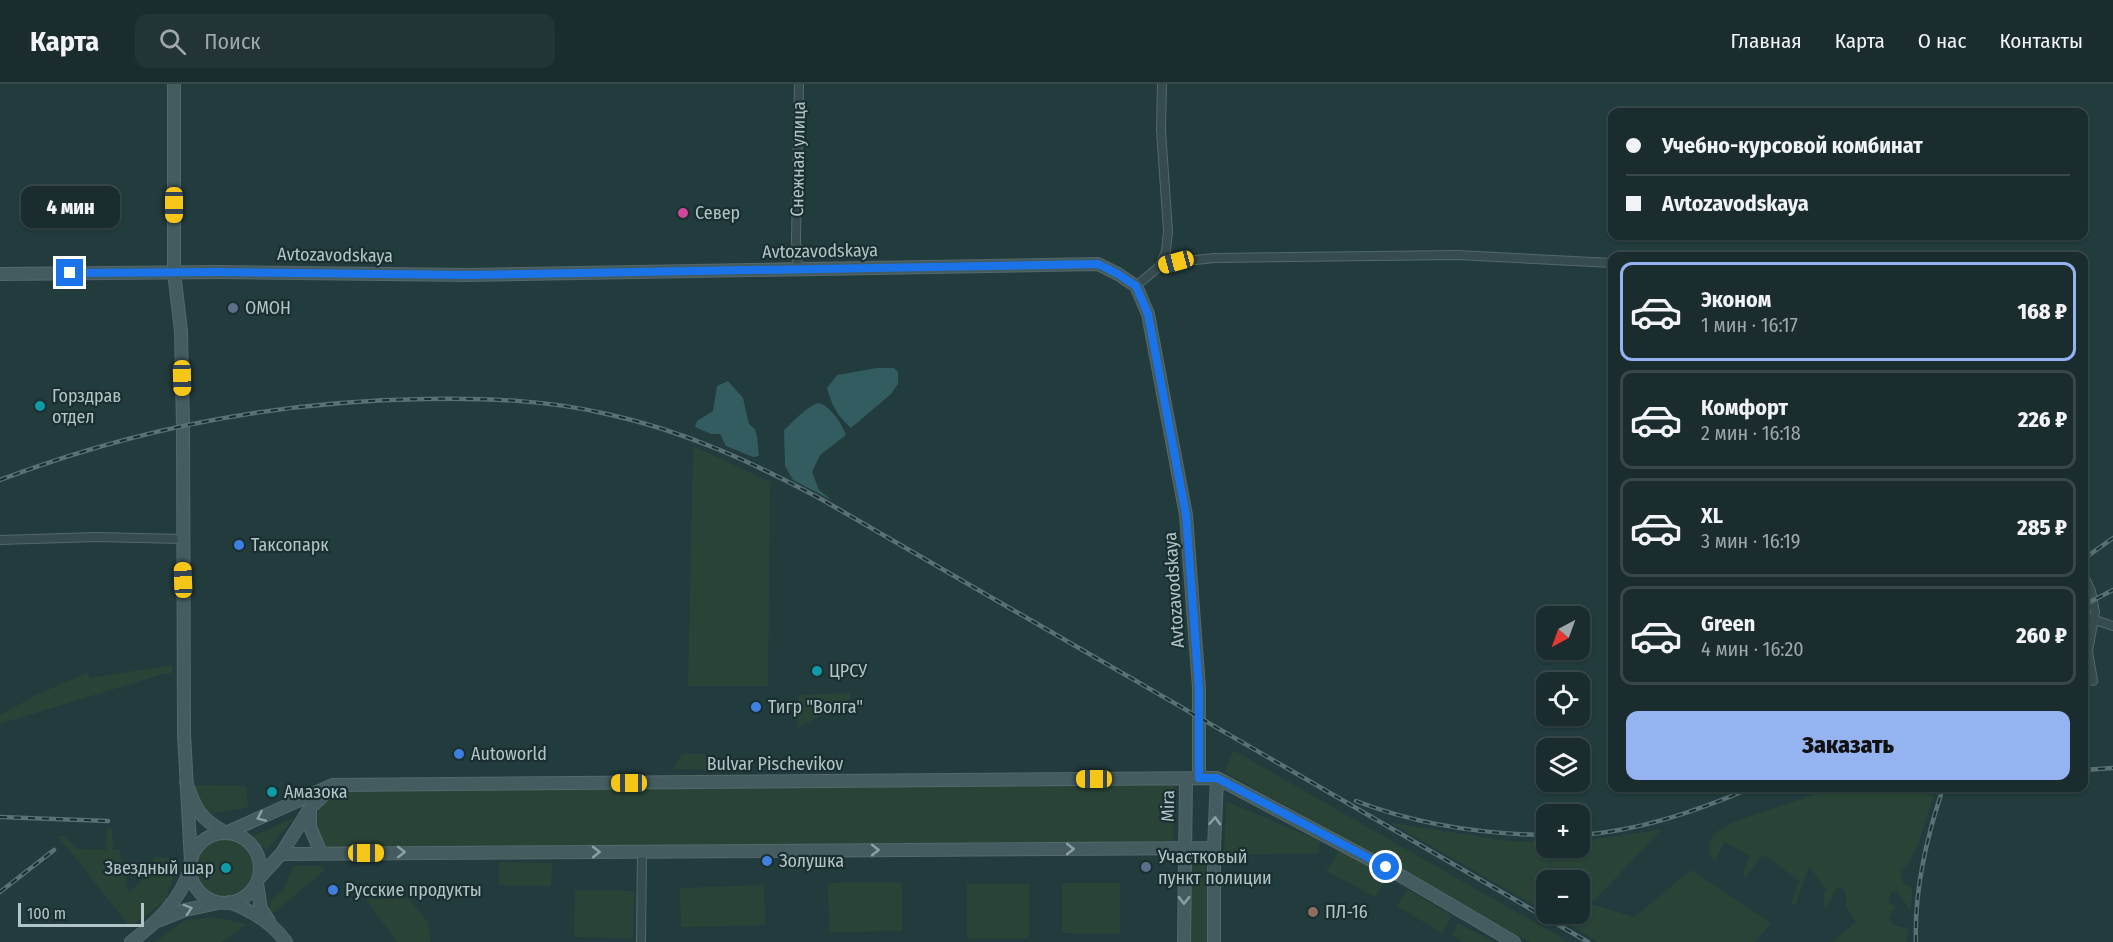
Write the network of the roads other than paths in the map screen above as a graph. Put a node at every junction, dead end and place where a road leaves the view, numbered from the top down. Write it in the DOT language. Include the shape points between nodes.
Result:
graph roads {
  1 [pos="174,84"];
  2 [pos="799,84"];
  3 [pos="1162,84"];
  4 [pos="1608,263"];
  5 [pos="1160,266"];
  6 [pos="798,271"];
  7 [pos="174,272"];
  8 [pos="0,274"];
  9 [pos="1136,286"];
  10 [pos="182,539"];
  11 [pos="0,540"];
  12 [pos="2088,585"];
  13 [pos="2095,620"];
  14 [pos="2113,626"];
  15 [pos="2093,681"];
  16 [pos="1193,778"];
  17 [pos="1217,778"];
  18 [pos="186,782"];
  19 [pos="333,785"];
  20 [pos="310,808"];
  21 [pos="226,832"];
  22 [pos="1214,848"];
  23 [pos="1185,849"];
  24 [pos="642,851"];
  25 [pos="321,853"];
  26 [pos="281,854"];
  27 [pos="190,864"];
  28 [pos="258,880"];
  29 [pos="226,902"];
  30 [pos="157,922"];
  31 [pos="273,927"];
  32 [pos="131,942"];
  33 [pos="286,942"];
  34 [pos="641,942"];
  35 [pos="1184,942"];
  36 [pos="1214,942"];
  37 [pos="1514,942"];
  1 -- 7 [label="main road"];
  2 -- 6 [label="street, Снежная улица"];
  3 -- 5 [label="street" via="1168,231"];
  4 -- 5 [label="street" via="1422,255 1215,258"];
  5 -- 9 [label="street"];
  6 -- 7 [label="main road, Avtozavodskaya" via="469,275"];
  6 -- 9 [label="main road, Avtozavodskaya" via="1098,264"];
  7 -- 8 [label="main road, Avtozavodskaya"];
  7 -- 10 [label="main road" via="181,331"];
  9 -- 16 [label="main road, Avtozavodskaya" via="1148,314 1186,515 1199,688"];
  10 -- 11 [label="street"];
  10 -- 18 [label="main road"];
  12 -- 13 [label="street" via="2094,599"];
  13 -- 14 [label="street"];
  13 -- 15 [label="street" via="2088,651"];
  16 -- 17 [label="main road, Bulvar Pischevikov"];
  16 -- 19 [label="main road, Bulvar Pischevikov"];
  16 -- 23 [label="main road, Mira"];
  22 -- 17 [label="main road, one-way"];
  17 -- 37 [label="main road" via="1403,877"];
  18 -- 21 [label="main road" via="199,814"];
  18 -- 27 [label="main road"];
  19 -- 20 [label="main road"];
  19 -- 21 [label="main road, Bulvar Pischevikov, one-way"];
  20 -- 25 [label="main road" via="310,827"];
  20 -- 26 [label="main road"];
  21 -- 27 [label="main road, Bulvar Pischevikov" via="206,840"];
  21 -- 28 [label="main road" via="237,834 254,847 260,867"];
  22 -- 23 [label="main road"];
  22 -- 36 [label="main road"];
  24 -- 23 [label="main road, one-way"];
  23 -- 35 [label="main road, Mira, one-way"];
  25 -- 24 [label="main road, one-way"];
  24 -- 34 [label="street"];
  25 -- 26 [label="main road"];
  26 -- 28 [label="main road"];
  27 -- 29 [label="main road" via="192,878 203,895"];
  27 -- 30 [label="main road, Bulvar Pischevikov" via="175,899"];
  28 -- 29 [label="main road" via="245,896"];
  28 -- 31 [label="main road" via="261,909"];
  30 -- 29 [label="main road, one-way" via="185,910"];
  29 -- 31 [label="main road"];
  30 -- 32 [label="main road"];
  31 -- 33 [label="main road"];
}
